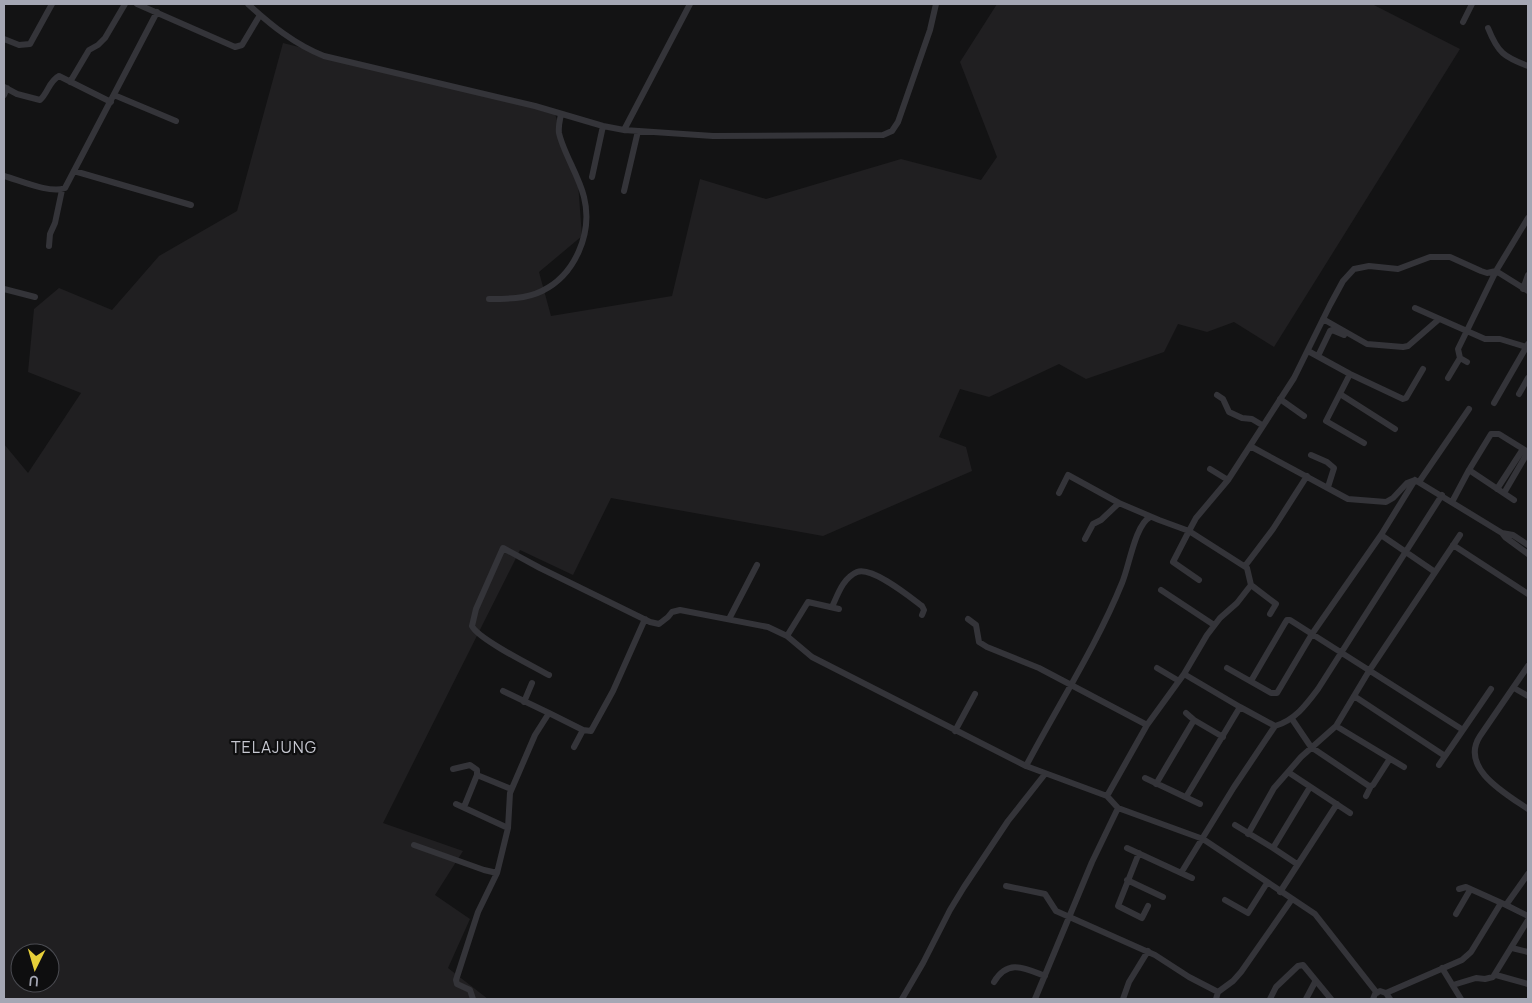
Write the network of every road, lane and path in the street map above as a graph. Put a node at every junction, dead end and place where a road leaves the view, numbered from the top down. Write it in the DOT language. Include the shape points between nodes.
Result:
graph roads {
  1 [pos="52,4"];
  2 [pos="125,4"];
  3 [pos="137,4"];
  4 [pos="159,4"];
  5 [pos="248,4"];
  6 [pos="690,4"];
  7 [pos="936,4"];
  8 [pos="1472,4"];
  9 [pos="156,12"];
  10 [pos="260,15"];
  11 [pos="1463,22"];
  12 [pos="1488,28"];
  13 [pos="4,39"];
  14 [pos="1528,66"];
  15 [pos="70,82"];
  16 [pos="6,87"];
  17 [pos="4,95"];
  18 [pos="113,98"];
  19 [pos="561,114"];
  20 [pos="176,121"];
  21 [pos="604,126"];
  22 [pos="624,130"];
  23 [pos="638,131"];
  24 [pos="74,171"];
  25 [pos="4,176"];
  26 [pos="592,177"];
  27 [pos="62,190"];
  28 [pos="624,190"];
  29 [pos="191,205"];
  30 [pos="1528,218"];
  31 [pos="49,246"];
  32 [pos="1496,271"];
  33 [pos="1528,274"];
  34 [pos="4,289"];
  35 [pos="1525,290"];
  36 [pos="35,297"];
  37 [pos="489,299"];
  38 [pos="1415,308"];
  39 [pos="1323,319"];
  40 [pos="1438,320"];
  41 [pos="1466,332"];
  42 [pos="1349,334"];
  43 [pos="1527,345"];
  44 [pos="1308,351"];
  45 [pos="1318,356"];
  46 [pos="1423,369"];
  47 [pos="1350,374"];
  48 [pos="1448,378"];
  49 [pos="1528,378"];
  50 [pos="1340,394"];
  51 [pos="1519,394"];
  52 [pos="1217,395"];
  53 [pos="1280,399"];
  54 [pos="1494,403"];
  55 [pos="1469,409"];
  56 [pos="1304,416"];
  57 [pos="1262,425"];
  58 [pos="1395,429"];
  59 [pos="1364,443"];
  60 [pos="1250,446"];
  61 [pos="1526,451"];
  62 [pos="1311,455"];
  63 [pos="1210,469"];
  64 [pos="1469,470"];
  65 [pos="1307,476"];
  66 [pos="1228,480"];
  67 [pos="1417,481"];
  68 [pos="1328,487"];
  69 [pos="1497,489"];
  70 [pos="1059,493"];
  71 [pos="1504,493"];
  72 [pos="1442,495"];
  73 [pos="1514,500"];
  74 [pos="1452,502"];
  75 [pos="1119,503"];
  76 [pos="1150,516"];
  77 [pos="1189,531"];
  78 [pos="1502,533"];
  79 [pos="1381,535"];
  80 [pos="1460,535"];
  81 [pos="1085,540"];
  82 [pos="1453,545"];
  83 [pos="1528,545"];
  84 [pos="1405,553"];
  85 [pos="1528,554"];
  86 [pos="757,565"];
  87 [pos="1245,566"];
  88 [pos="1435,572"];
  89 [pos="1199,580"];
  90 [pos="1251,585"];
  91 [pos="1161,590"];
  92 [pos="1528,594"];
  93 [pos="1270,614"];
  94 [pos="922,615"];
  95 [pos="645,619"];
  96 [pos="729,619"];
  97 [pos="968,619"];
  98 [pos="1214,625"];
  99 [pos="1312,634"];
  100 [pos="787,636"];
  101 [pos="1342,653"];
  102 [pos="1528,666"];
  103 [pos="1157,668"];
  104 [pos="1227,668"];
  105 [pos="1369,671"];
  106 [pos="1184,674"];
  107 [pos="549,675"];
  108 [pos="1179,681"];
  109 [pos="1251,681"];
  110 [pos="532,683"];
  111 [pos="1071,684"];
  112 [pos="1514,688"];
  113 [pos="1491,689"];
  114 [pos="503,691"];
  115 [pos="975,694"];
  116 [pos="1354,696"];
  117 [pos="1528,696"];
  118 [pos="524,702"];
  119 [pos="1240,707"];
  120 [pos="549,713"];
  121 [pos="1186,713"];
  122 [pos="1292,718"];
  123 [pos="1194,720"];
  124 [pos="1147,725"];
  125 [pos="1275,726"];
  126 [pos="1336,726"];
  127 [pos="583,730"];
  128 [pos="1463,730"];
  129 [pos="955,731"];
  130 [pos="1223,736"];
  131 [pos="574,747"];
  132 [pos="1311,747"];
  133 [pos="1445,756"];
  134 [pos="1389,760"];
  135 [pos="1439,765"];
  136 [pos="1026,766"];
  137 [pos="1404,767"];
  138 [pos="453,769"];
  139 [pos="1288,772"];
  140 [pos="1045,774"];
  141 [pos="477,775"];
  142 [pos="1145,778"];
  143 [pos="1156,784"];
  144 [pos="1371,786"];
  145 [pos="1310,787"];
  146 [pos="511,790"];
  147 [pos="1107,796"];
  148 [pos="1366,796"];
  149 [pos="1186,797"];
  150 [pos="456,804"];
  151 [pos="1200,804"];
  152 [pos="1337,804"];
  153 [pos="464,807"];
  154 [pos="1118,808"];
  155 [pos="1528,809"];
  156 [pos="1350,813"];
  157 [pos="1235,825"];
  158 [pos="508,828"];
  159 [pos="1248,834"];
  160 [pos="1203,840"];
  161 [pos="414,845"];
  162 [pos="1127,848"];
  163 [pos="1273,848"];
  164 [pos="1139,853"];
  165 [pos="1297,864"];
  166 [pos="496,873"];
  167 [pos="1181,873"];
  168 [pos="1528,874"];
  169 [pos="1192,878"];
  170 [pos="1127,880"];
  171 [pos="1267,883"];
  172 [pos="1006,886"];
  173 [pos="1459,889"];
  174 [pos="1470,890"];
  175 [pos="1280,892"];
  176 [pos="1163,896"];
  177 [pos="1292,899"];
  178 [pos="1225,900"];
  179 [pos="1503,904"];
  180 [pos="1148,906"];
  181 [pos="1456,914"];
  182 [pos="1070,917"];
  183 [pos="1528,918"];
  184 [pos="1512,948"];
  185 [pos="1148,951"];
  186 [pos="1528,952"];
  187 [pos="1442,968"];
  188 [pos="1496,975"];
  189 [pos="1045,976"];
  190 [pos="994,982"];
  191 [pos="1315,982"];
  192 [pos="1528,984"];
  193 [pos="1453,985"];
  194 [pos="1377,992"];
  195 [pos="1386,992"];
  196 [pos="1217,996"];
  197 [pos="473,999"];
  198 [pos="902,999"];
  199 [pos="1035,999"];
  200 [pos="1123,999"];
  201 [pos="1270,999"];
  202 [pos="1306,999"];
  203 [pos="1331,999"];
  204 [pos="1373,999"];
  205 [pos="1390,999"];
  206 [pos="1458,999"];
  1 -- 13 [label="street" via="30,44 19,45"];
  2 -- 15 [label="street" via="105,38 89,50"];
  3 -- 9 [label="street"];
  4 -- 9 [label="street"];
  5 -- 10 [label="street"];
  6 -- 22 [label="street"];
  7 -- 23 [label="street" via="898,122 892,131 883,135 714,136"];
  8 -- 11 [label="street"];
  9 -- 10 [label="street" via="235,47 242,44"];
  9 -- 18 [label="street"];
  10 -- 19 [label="street" via="305,49 324,56"];
  12 -- 14 [label="street" via="1493,43 1504,56"];
  15 -- 16 [label="street" via="57,77 38,100"];
  15 -- 18 [label="street"];
  16 -- 17 [label="street"];
  18 -- 20 [label="street"];
  18 -- 24 [label="street"];
  19 -- 21 [label="street"];
  19 -- 37 [label="street" via="560,134 584,197 583,243 569,267 549,287 533,294"];
  21 -- 22 [label="street"];
  21 -- 26 [label="street"];
  22 -- 23 [label="street"];
  23 -- 28 [label="street"];
  24 -- 27 [label="street"];
  24 -- 29 [label="street"];
  25 -- 27 [label="street" via="43,188"];
  27 -- 31 [label="street"];
  30 -- 32 [label="street"];
  32 -- 35 [label="street"];
  32 -- 39 [label="street" via="1487,273 1440,256 1398,269 1354,268 1343,281"];
  32 -- 41 [label="street"];
  33 -- 35 [label="street"];
  34 -- 36 [label="street"];
  38 -- 40 [label="street"];
  39 -- 42 [label="street"];
  39 -- 44 [label="street"];
  40 -- 41 [label="street"];
  40 -- 42 [label="street" via="1403,348 1367,344"];
  41 -- 43 [label="street" via="1485,339"];
  41 -- 48 [label="street" via="1458,349 1463,360"];
  42 -- 45 [label="street" via="1345,336 1330,331"];
  43 -- 54 [label="street"];
  44 -- 45 [label="street"];
  44 -- 53 [label="street"];
  45 -- 47 [label="street"];
  46 -- 47 [label="street" via="1405,398"];
  47 -- 50 [label="street"];
  49 -- 51 [label="street"];
  50 -- 58 [label="street"];
  50 -- 59 [label="street" via="1326,421"];
  52 -- 57 [label="street" via="1223,399 1229,412"];
  53 -- 56 [label="street"];
  53 -- 57 [label="street"];
  55 -- 67 [label="street"];
  57 -- 60 [label="street"];
  60 -- 65 [label="street"];
  60 -- 66 [label="street"];
  61 -- 64 [label="street" via="1493,433"];
  61 -- 69 [label="street"];
  61 -- 71 [label="street"];
  62 -- 68 [label="street" via="1334,468"];
  63 -- 66 [label="street"];
  64 -- 69 [label="street"];
  64 -- 74 [label="street"];
  65 -- 68 [label="street"];
  65 -- 87 [label="street"];
  66 -- 77 [label="street"];
  67 -- 68 [label="street" via="1407,482 1385,503 1348,499"];
  67 -- 72 [label="street"];
  67 -- 79 [label="street"];
  69 -- 71 [label="street"];
  70 -- 75 [label="street" via="1068,475"];
  71 -- 73 [label="street"];
  72 -- 74 [label="street"];
  72 -- 84 [label="street"];
  74 -- 78 [label="street"];
  75 -- 76 [label="street"];
  75 -- 81 [label="street" via="1093,524"];
  76 -- 77 [label="street"];
  76 -- 111 [label="street" via="1139,532 1109,614"];
  77 -- 87 [label="street"];
  77 -- 89 [label="street" via="1173,562"];
  78 -- 83 [label="street"];
  78 -- 85 [label="street"];
  79 -- 84 [label="street"];
  79 -- 99 [label="street"];
  80 -- 82 [label="street"];
  82 -- 88 [label="street"];
  82 -- 92 [label="street"];
  84 -- 88 [label="street"];
  84 -- 101 [label="street"];
  86 -- 96 [label="street"];
  87 -- 90 [label="street"];
  88 -- 105 [label="street"];
  90 -- 93 [label="street" via="1276,604"];
  90 -- 98 [label="street"];
  91 -- 98 [label="street"];
  94 -- 100 [label="street" via="922,606 900,590 865,571 858,571 843,582 836,608 808,602"];
  95 -- 96 [label="street" via="658,624 672,612 680,610"];
  95 -- 107 [label="street" via="502,548 472,626 496,646"];
  95 -- 127 [label="street" via="591,731"];
  96 -- 100 [label="street" via="768,627"];
  97 -- 111 [label="street" via="976,626 980,642 987,647"];
  98 -- 106 [label="street"];
  99 -- 101 [label="street"];
  99 -- 109 [label="street" via="1276,693"];
  99 -- 109 [label="street" via="1287,620"];
  100 -- 129 [label="street" via="812,657"];
  101 -- 105 [label="street"];
  101 -- 122 [label="street" via="1318,689"];
  102 -- 112 [label="street"];
  103 -- 108 [label="street"];
  104 -- 109 [label="street"];
  105 -- 116 [label="street"];
  105 -- 128 [label="street"];
  106 -- 108 [label="street"];
  106 -- 119 [label="street"];
  108 -- 124 [label="street"];
  110 -- 118 [label="street"];
  111 -- 124 [label="street"];
  111 -- 136 [label="street"];
  112 -- 117 [label="street"];
  112 -- 155 [label="street" via="1476,742 1475,754 1484,775"];
  113 -- 128 [label="street"];
  114 -- 118 [label="street"];
  115 -- 129 [label="street"];
  116 -- 126 [label="street"];
  116 -- 133 [label="street"];
  118 -- 120 [label="street"];
  119 -- 125 [label="street"];
  119 -- 130 [label="street"];
  120 -- 127 [label="street"];
  120 -- 146 [label="street"];
  121 -- 123 [label="street"];
  122 -- 125 [label="street"];
  122 -- 132 [label="street"];
  123 -- 130 [label="street"];
  123 -- 143 [label="street"];
  124 -- 147 [label="street"];
  125 -- 160 [label="street"];
  126 -- 132 [label="street"];
  126 -- 134 [label="street"];
  127 -- 131 [label="street"];
  128 -- 133 [label="street"];
  129 -- 136 [label="street"];
  130 -- 149 [label="street"];
  132 -- 139 [label="street"];
  132 -- 144 [label="street"];
  133 -- 135 [label="street"];
  134 -- 137 [label="street"];
  134 -- 144 [label="street"];
  136 -- 140 [label="street"];
  138 -- 141 [label="street" via="470,765 477,770"];
  139 -- 145 [label="street"];
  139 -- 159 [label="street" via="1274,788"];
  140 -- 147 [label="street"];
  140 -- 198 [label="street" via="1008,821 964,887"];
  141 -- 146 [label="street"];
  141 -- 153 [label="street"];
  142 -- 143 [label="street"];
  143 -- 149 [label="street"];
  144 -- 148 [label="street"];
  145 -- 152 [label="street"];
  145 -- 163 [label="street"];
  146 -- 158 [label="street"];
  147 -- 154 [label="street"];
  149 -- 151 [label="street"];
  150 -- 153 [label="street"];
  152 -- 156 [label="street"];
  152 -- 165 [label="street"];
  153 -- 158 [label="street"];
  154 -- 160 [label="street"];
  154 -- 182 [label="street"];
  157 -- 159 [label="street"];
  158 -- 166 [label="street"];
  159 -- 163 [label="street"];
  160 -- 167 [label="street"];
  160 -- 171 [label="street"];
  161 -- 166 [label="street"];
  162 -- 164 [label="street"];
  163 -- 165 [label="street"];
  164 -- 167 [label="street"];
  164 -- 170 [label="street"];
  165 -- 175 [label="street"];
  166 -- 197 [label="street" via="478,912 456,980 457,984 470,990"];
  167 -- 169 [label="street"];
  168 -- 179 [label="street"];
  170 -- 176 [label="street"];
  170 -- 180 [label="street" via="1118,906 1142,918"];
  171 -- 175 [label="street"];
  171 -- 178 [label="street" via="1248,913"];
  172 -- 182 [label="street" via="1045,894 1056,911"];
  173 -- 174 [label="street"];
  174 -- 179 [label="street"];
  174 -- 181 [label="street"];
  175 -- 177 [label="street"];
  177 -- 194 [label="street" via="1323,922"];
  177 -- 196 [label="street" via="1241,972"];
  179 -- 183 [label="street"];
  179 -- 187 [label="street" via="1466,957"];
  182 -- 185 [label="street"];
  182 -- 189 [label="street"];
  183 -- 184 [label="street"];
  184 -- 186 [label="street"];
  184 -- 188 [label="street"];
  185 -- 196 [label="street"];
  185 -- 200 [label="street" via="1129,982"];
  187 -- 193 [label="street"];
  187 -- 195 [label="street"];
  188 -- 192 [label="street"];
  188 -- 193 [label="street"];
  189 -- 190 [label="street" via="1026,968 1012,967 1004,970"];
  189 -- 199 [label="street"];
  191 -- 201 [label="street" via="1304,967 1298,966 1276,987"];
  191 -- 202 [label="street"];
  191 -- 203 [label="street"];
  193 -- 206 [label="street"];
  194 -- 195 [label="street"];
  194 -- 204 [label="street"];
  195 -- 205 [label="street"];
}
